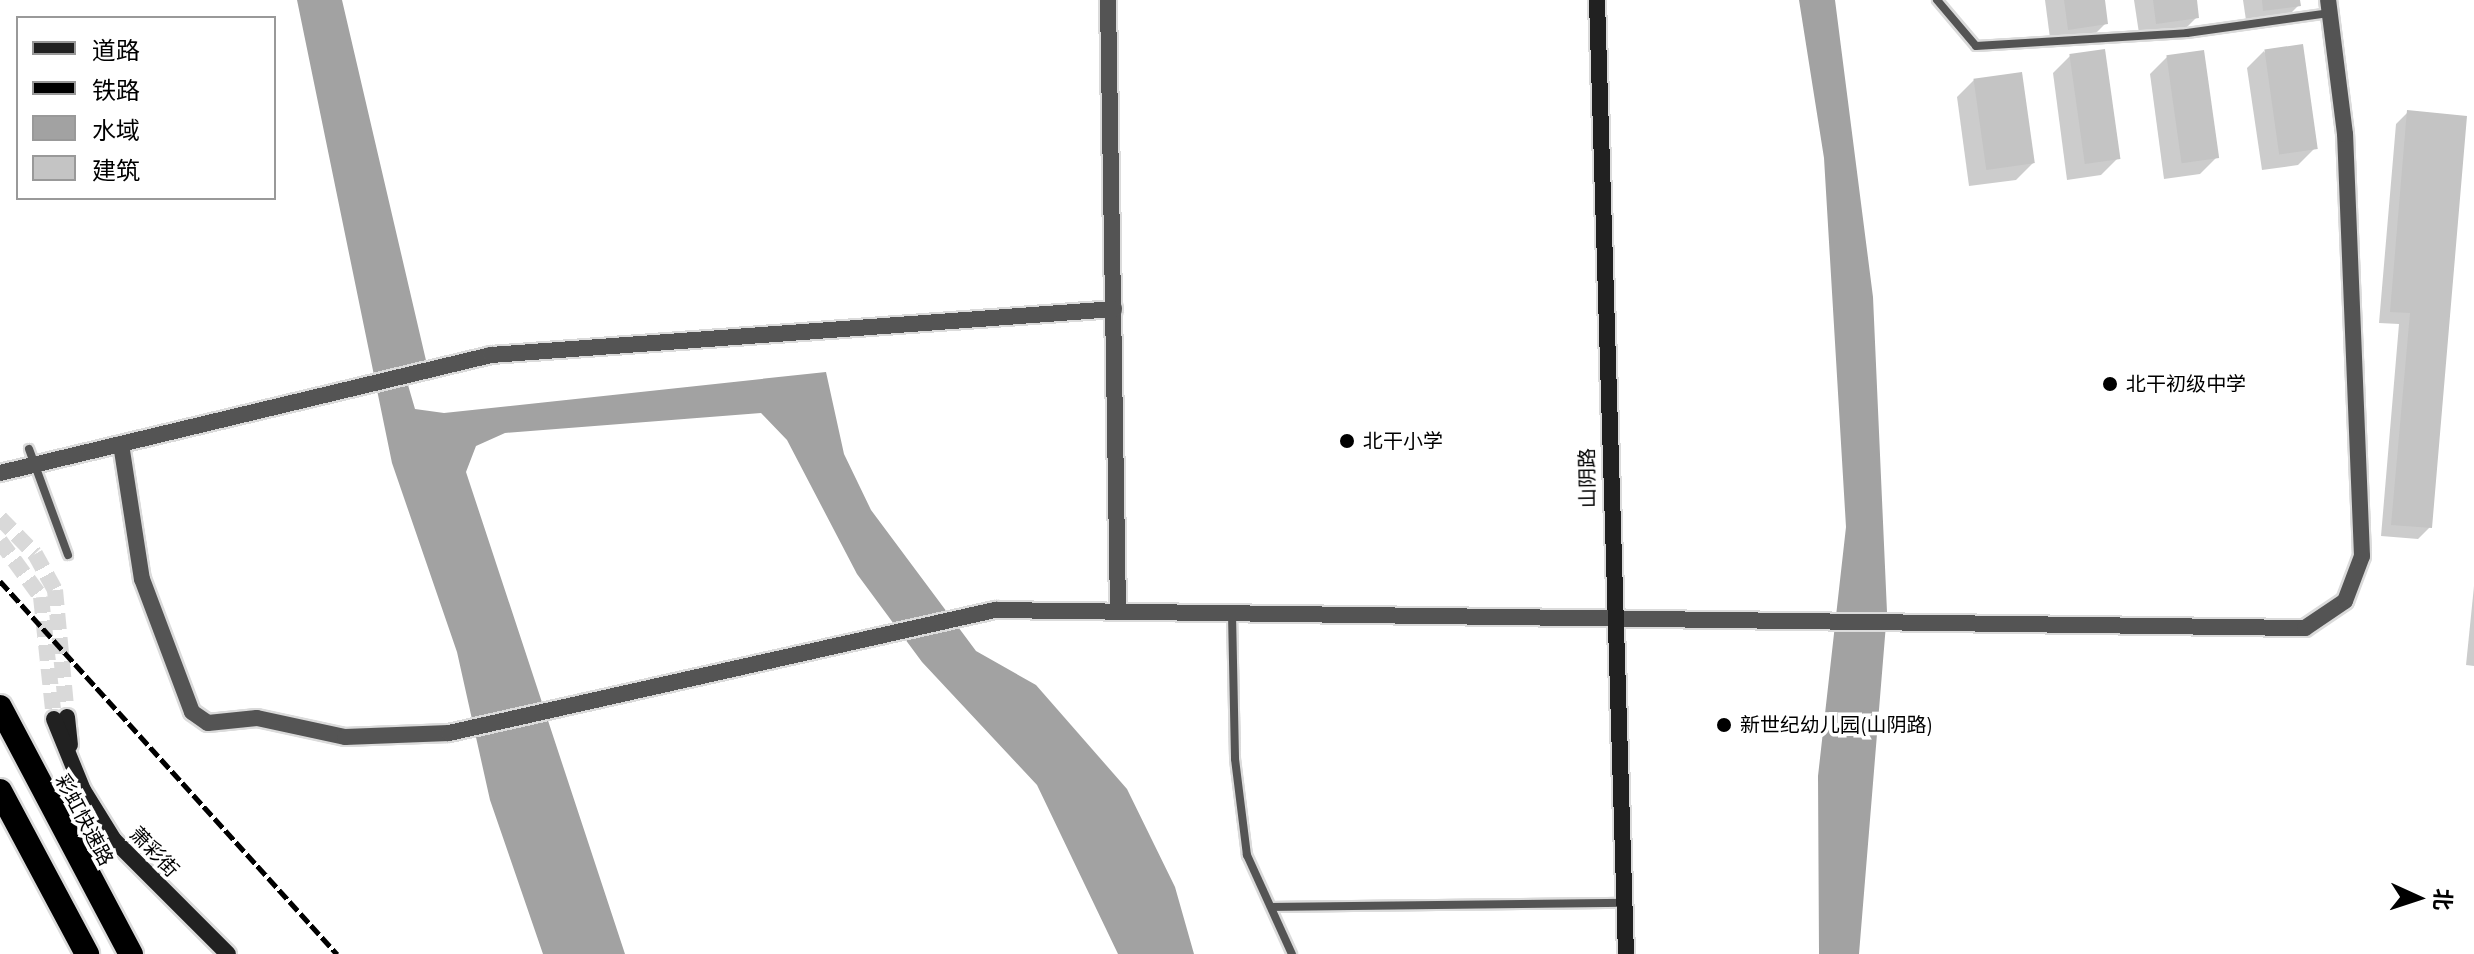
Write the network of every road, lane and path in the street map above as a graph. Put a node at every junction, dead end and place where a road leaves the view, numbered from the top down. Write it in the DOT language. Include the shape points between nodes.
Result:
graph roads {
  1 [pos="1108,0"];
  2 [pos="1597,0"];
  3 [pos="1937,0"];
  4 [pos="2329,6"];
  5 [pos="1114,309"];
  6 [pos="121,444"];
  7 [pos="29,449"];
  8 [pos="33,468"];
  9 [pos="0,473"];
  10 [pos="68,555"];
  11 [pos="1118,611"];
  12 [pos="1232,613"];
  13 [pos="1612,619"];
  14 [pos="0,707"];
  15 [pos="60,718"];
  16 [pos="0,791"];
  17 [pos="1623,903"];
  18 [pos="1272,907"];
  19 [pos="87,954"];
  20 [pos="131,954"];
  21 [pos="228,954"];
  22 [pos="1292,954"];
  23 [pos="1626,954"];
  1 -- 5 [label="street"];
  2 -- 13 [label="main road, 山阴路"];
  3 -- 4 [label="lane" via="1976,46 2187,33"];
  4 -- 13 [label="street" via="2345,134 2362,556 2345,601 2305,628"];
  5 -- 6 [label="street" via="491,355"];
  5 -- 11 [label="street"];
  6 -- 8 [label="street"];
  6 -- 11 [label="street" via="142,579 192,712 208,723 257,718 345,737 449,733 965,616"];
  7 -- 8 [label="lane"];
  8 -- 9 [label="street"];
  8 -- 10 [label="lane"];
  11 -- 12 [label="street"];
  12 -- 13 [label="street"];
  12 -- 18 [label="lane" via="1235,759 1247,855"];
  13 -- 17 [label="main road, 山阴路"];
  14 -- 20 [label="highway, 彩虹快速路"];
  15 -- 21 [label="main road, 萧彩街" via="72,762 114,840"];
  16 -- 19 [label="highway"];
  17 -- 18 [label="lane"];
  17 -- 23 [label="main road, 山阴路"];
  18 -- 22 [label="lane"];
}
